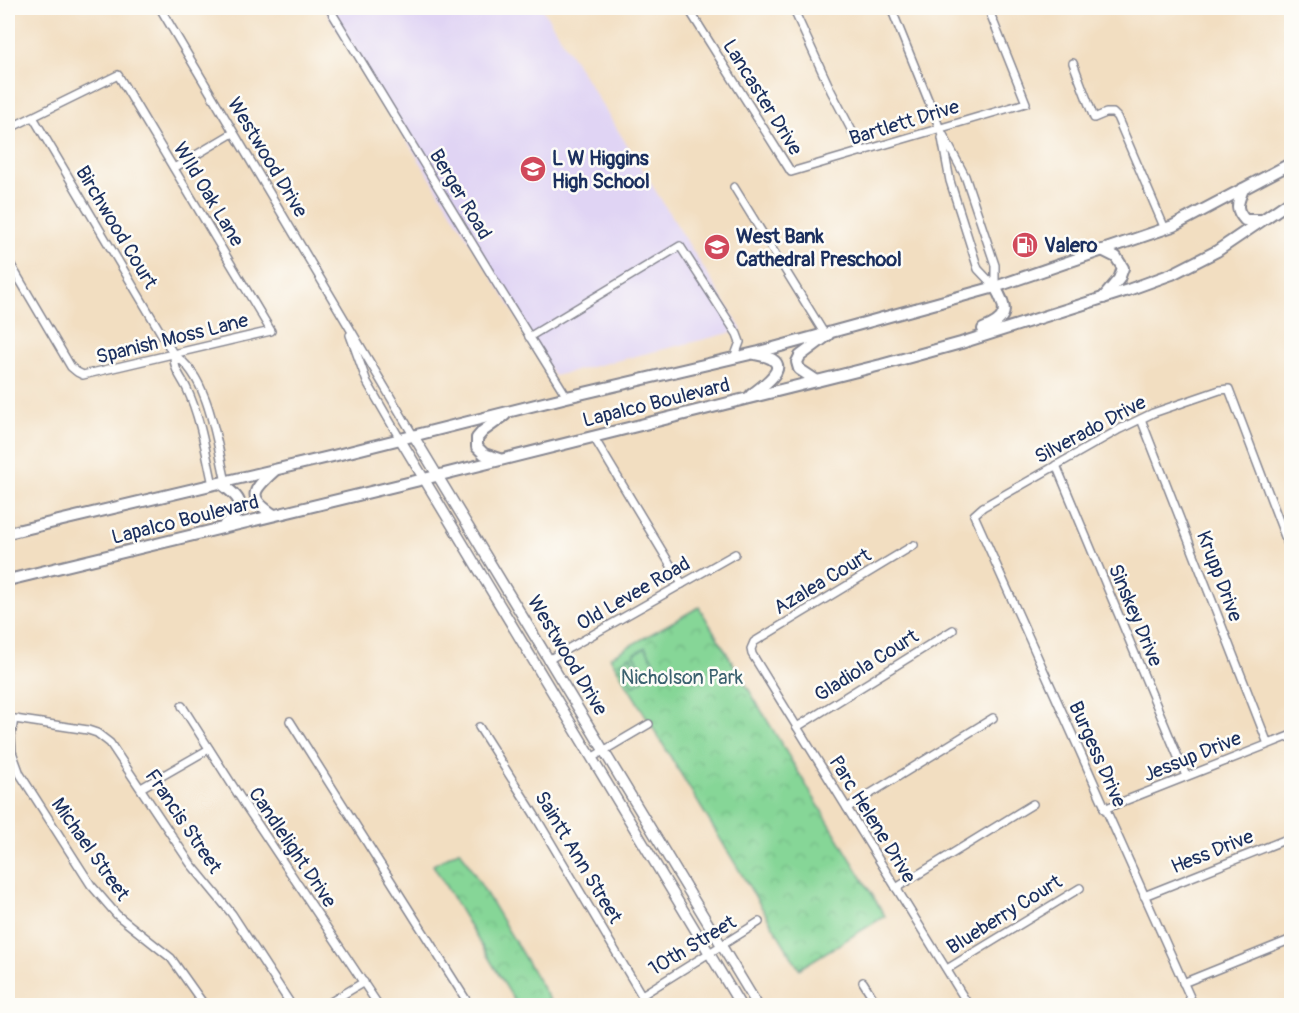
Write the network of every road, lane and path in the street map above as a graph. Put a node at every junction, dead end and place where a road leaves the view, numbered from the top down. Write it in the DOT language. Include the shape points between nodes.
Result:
graph roads {
  1 [pos="160,8"];
  2 [pos="329,8"];
  3 [pos="688,8"];
  4 [pos="793,8"];
  5 [pos="891,8"];
  6 [pos="988,8"];
  7 [pos="1073,63"];
  8 [pos="33,117"];
  9 [pos="8,129"];
  10 [pos="940,129"];
  11 [pos="233,133"];
  12 [pos="863,152"];
  13 [pos="1292,162"];
  14 [pos="174,168"];
  15 [pos="791,172"];
  16 [pos="734,187"];
  17 [pos="1244,189"];
  18 [pos="1292,200"];
  19 [pos="1263,219"];
  20 [pos="1165,229"];
  21 [pos="1102,250"];
  22 [pos="8,264"];
  23 [pos="994,287"];
  24 [pos="1102,298"];
  25 [pos="347,324"];
  26 [pos="271,331"];
  27 [pos="828,332"];
  28 [pos="529,337"];
  29 [pos="932,350"];
  30 [pos="751,354"];
  31 [pos="174,355"];
  32 [pos="734,358"];
  33 [pos="817,381"];
  34 [pos="567,397"];
  35 [pos="746,399"];
  36 [pos="511,411"];
  37 [pos="1141,419"];
  38 [pos="413,435"];
  39 [pos="593,436"];
  40 [pos="400,439"];
  41 [pos="500,459"];
  42 [pos="1056,465"];
  43 [pos="274,470"];
  44 [pos="439,475"];
  45 [pos="424,479"];
  46 [pos="220,483"];
  47 [pos="974,514"];
  48 [pos="274,515"];
  49 [pos="219,528"];
  50 [pos="8,533"];
  51 [pos="914,545"];
  52 [pos="735,554"];
  53 [pos="1292,555"];
  54 [pos="8,580"];
  55 [pos="682,584"];
  56 [pos="953,630"];
  57 [pos="751,649"];
  58 [pos="548,660"];
  59 [pos="182,706"];
  60 [pos="11,718"];
  61 [pos="993,718"];
  62 [pos="290,721"];
  63 [pos="649,724"];
  64 [pos="479,727"];
  65 [pos="797,727"];
  66 [pos="1292,735"];
  67 [pos="1268,744"];
  68 [pos="209,749"];
  69 [pos="605,750"];
  70 [pos="593,757"];
  71 [pos="1186,776"];
  72 [pos="141,788"];
  73 [pos="1033,804"];
  74 [pos="847,808"];
  75 [pos="1104,809"];
  76 [pos="1292,837"];
  77 [pos="896,888"];
  78 [pos="1080,888"];
  79 [pos="1144,896"];
  80 [pos="759,922"];
  81 [pos="1292,939"];
  82 [pos="723,946"];
  83 [pos="710,953"];
  84 [pos="947,969"];
  85 [pos="364,982"];
  86 [pos="863,982"];
  87 [pos="1183,983"];
  88 [pos="642,995"];
  89 [pos="205,1005"];
  90 [pos="292,1005"];
  91 [pos="324,1005"];
  92 [pos="379,1005"];
  93 [pos="470,1005"];
  94 [pos="648,1005"];
  95 [pos="741,1005"];
  96 [pos="758,1005"];
  97 [pos="878,1005"];
  98 [pos="969,1005"];
  99 [pos="1194,1005"];
  1 -- 11 [label="street, Westwood Drive"];
  2 -- 28 [label="street, Berger Road"];
  3 -- 15 [label="street, Lancaster Drive"];
  4 -- 12 [label="street"];
  5 -- 10 [label="street"];
  6 -- 10 [label="street, Bartlett Drive" via="1026,103"];
  7 -- 20 [label="street" via="1094,118 1106,113 1117,117"];
  8 -- 9 [label="street"];
  8 -- 14 [label="street, WIld Oak Lane" via="118,75"];
  8 -- 31 [label="street, Birchwood Court"];
  10 -- 12 [label="street, Bartlett Drive"];
  10 -- 23 [label="street" via="965,176 994,266"];
  10 -- 23 [label="street" via="950,181 978,269"];
  11 -- 14 [label="street"];
  11 -- 25 [label="street, Westwood Drive"];
  12 -- 15 [label="street, Bartlett Drive"];
  13 -- 17 [label="main road, Lapalco Boulevard"];
  14 -- 26 [label="street, WIld Oak Lane"];
  16 -- 27 [label="street"];
  17 -- 19 [label="main road" via="1238,213 1245,220"];
  17 -- 20 [label="main road, Lapalco Boulevard"];
  18 -- 19 [label="main road, Lapalco Boulevard"];
  19 -- 24 [label="main road, Lapalco Boulevard" via="1172,274"];
  20 -- 21 [label="main road, Lapalco Boulevard"];
  21 -- 23 [label="main road, Lapalco Boulevard"];
  21 -- 24 [label="main road" via="1116,257 1123,268 1119,279"];
  22 -- 31 [label="street, Spanish Moss Lane" via="71,367 80,374 91,375"];
  23 -- 27 [label="main road, Lapalco Boulevard"];
  23 -- 29 [label="main road" via="1005,307 998,322"];
  24 -- 29 [label="main road, Lapalco Boulevard"];
  25 -- 38 [label="street, Westwood Drive"];
  25 -- 40 [label="street, Westwood Drive" via="367,382"];
  26 -- 31 [label="street, Spanish Moss Lane"];
  27 -- 30 [label="main road, Lapalco Boulevard"];
  27 -- 33 [label="main road" via="797,362 799,369"];
  28 -- 32 [label="street" via="680,246 737,334 740,342"];
  28 -- 34 [label="street, Berger Road"];
  29 -- 33 [label="main road, Lapalco Boulevard"];
  30 -- 32 [label="main road, Lapalco Boulevard"];
  30 -- 35 [label="main road" via="774,360 777,372"];
  31 -- 46 [label="street" via="175,367 194,406"];
  31 -- 46 [label="street" via="186,363 201,389"];
  32 -- 34 [label="main road, Lapalco Boulevard"];
  33 -- 35 [label="main road, Lapalco Boulevard"];
  34 -- 36 [label="main road, Lapalco Boulevard"];
  35 -- 39 [label="main road, Lapalco Boulevard"];
  36 -- 38 [label="main road, Lapalco Boulevard"];
  36 -- 41 [label="main road" via="477,438 477,447 484,454"];
  37 -- 42 [label="street, Silverado Drive"];
  37 -- 53 [label="street, Silverado Drive" via="1229,389"];
  37 -- 67 [label="street, Krupp Drive"];
  38 -- 40 [label="main road, Lapalco Boulevard"];
  38 -- 44 [label="street, Westwood Drive"];
  39 -- 41 [label="main road, Lapalco Boulevard"];
  39 -- 55 [label="street"];
  40 -- 43 [label="main road, Lapalco Boulevard"];
  40 -- 45 [label="street, Westwood Drive"];
  41 -- 44 [label="main road, Lapalco Boulevard"];
  42 -- 47 [label="street, Silverado Drive"];
  42 -- 71 [label="street, Sinskey Drive"];
  43 -- 46 [label="main road, Lapalco Boulevard"];
  43 -- 48 [label="main road" via="256,487 255,498"];
  44 -- 45 [label="main road, Lapalco Boulevard"];
  44 -- 58 [label="street, Westwood Drive"];
  45 -- 48 [label="main road, Lapalco Boulevard"];
  45 -- 70 [label="street, Westwood Drive"];
  46 -- 49 [label="main road" via="236,495 240,504 234,518"];
  46 -- 50 [label="main road, Lapalco Boulevard"];
  47 -- 75 [label="street, Burgess Drive"];
  48 -- 49 [label="main road, Lapalco Boulevard"];
  49 -- 54 [label="main road, Lapalco Boulevard"];
  51 -- 57 [label="street, Azalea Court" via="754,642"];
  52 -- 55 [label="street, Old Levee Road"];
  55 -- 58 [label="street, Old Levee Road"];
  56 -- 65 [label="street, Gladiola Court"];
  57 -- 65 [label="street, Parc Helene Drive"];
  58 -- 69 [label="street, Westwood Drive"];
  59 -- 68 [label="street, Candlelight Drive"];
  60 -- 72 [label="street, Francis Street" via="97,733 110,743"];
  60 -- 89 [label="street, Michael Street" via="12,752 20,774 91,885 117,915 171,958"];
  61 -- 74 [label="street"];
  62 -- 93 [label="street"];
  63 -- 69 [label="street"];
  64 -- 88 [label="street, Saintt Ann Street"];
  65 -- 74 [label="street, Parc Helene Drive"];
  66 -- 67 [label="street, Jessup Drive"];
  67 -- 71 [label="street, Jessup Drive"];
  68 -- 72 [label="street"];
  68 -- 85 [label="street, Candlelight Drive"];
  69 -- 70 [label="street"];
  69 -- 82 [label="street, Westwood Drive"];
  70 -- 83 [label="street, Westwood Drive"];
  71 -- 75 [label="street, Jessup Drive"];
  72 -- 90 [label="street, Francis Street"];
  73 -- 77 [label="street"];
  74 -- 77 [label="street, Parc Helene Drive"];
  75 -- 79 [label="street, Burgess Drive"];
  76 -- 79 [label="street, Hess Drive"];
  77 -- 84 [label="street, Parc Helene Drive"];
  78 -- 84 [label="street, Blueberry Court"];
  79 -- 87 [label="street, Burgess Drive"];
  80 -- 82 [label="street, 10th Street"];
  81 -- 87 [label="street"];
  82 -- 83 [label="street, 10th Street"];
  82 -- 96 [label="street, Westwood Drive"];
  83 -- 88 [label="street, 10th Street"];
  83 -- 95 [label="street, Westwood Drive"];
  84 -- 98 [label="street, Parc Helene Drive"];
  85 -- 91 [label="street"];
  85 -- 92 [label="street, Candlelight Drive"];
  86 -- 97 [label="street"];
  87 -- 99 [label="street, Burgess Drive"];
  88 -- 94 [label="street, Saintt Ann Street"];
}
